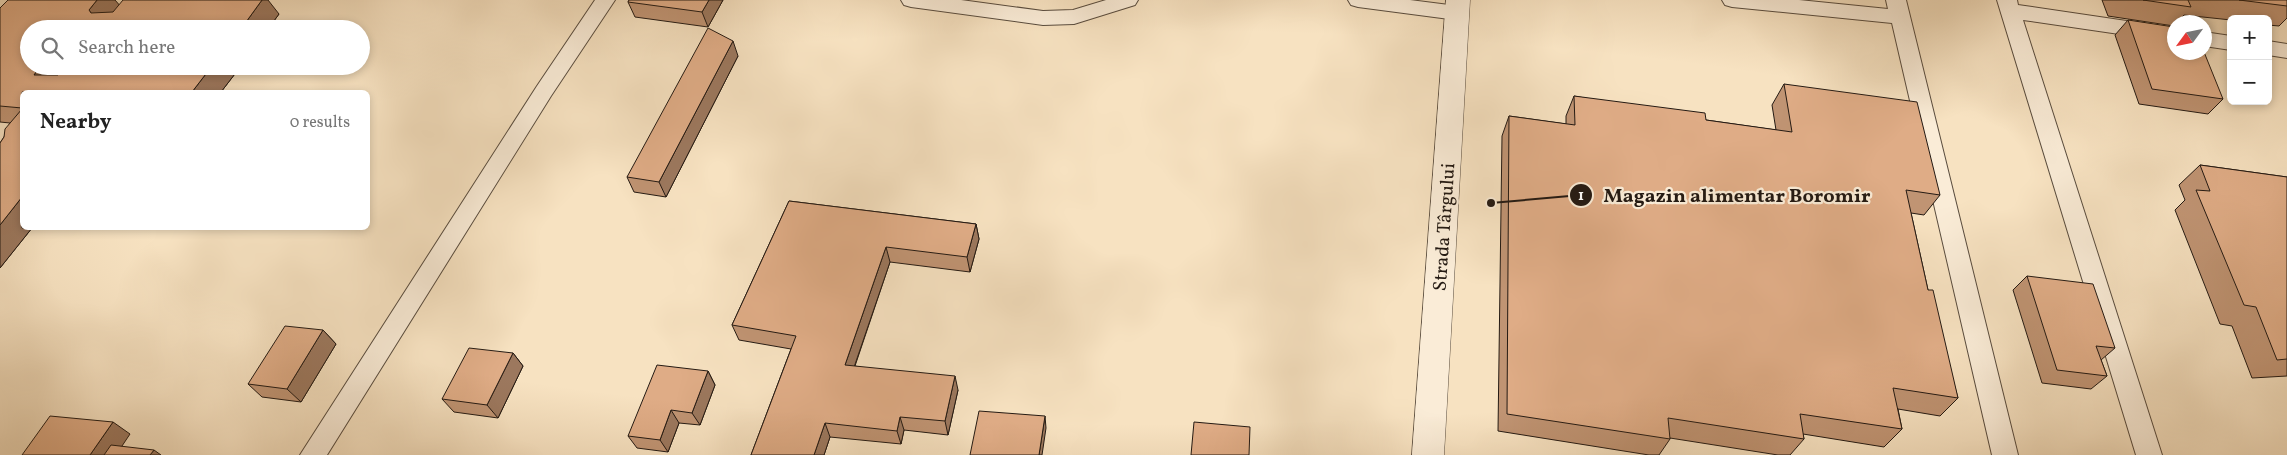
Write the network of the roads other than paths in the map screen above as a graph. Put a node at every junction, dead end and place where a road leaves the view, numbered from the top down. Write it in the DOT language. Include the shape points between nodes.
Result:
graph roads {
  1 [pos="606,0"];
  2 [pos="910,0"];
  3 [pos="1128,0"];
  4 [pos="1358,0"];
  5 [pos="1732,0"];
  6 [pos="1458,6"];
  7 [pos="2009,6"];
  8 [pos="1898,8"];
  9 [pos="2167,34"];
  10 [pos="2212,40"];
  11 [pos="2227,42"];
  12 [pos="2272,49"];
  13 [pos="2287,51"];
  14 [pos="312,455"];
  15 [pos="1428,455"];
  16 [pos="2005,455"];
  17 [pos="2149,455"];
  1 -- 14 [label="lane" via="539,98"];
  2 -- 3 [label="lane" via="1043,18 1074,17"];
  4 -- 6 [label="lane"];
  5 -- 8 [label="lane"];
  6 -- 15 [label="street, Strada Târgului"];
  7 -- 9 [label="lane"];
  7 -- 17 [label="lane"];
  8 -- 16 [label="lane"];
  10 -- 11 [label="lane"];
  12 -- 13 [label="lane"];
}
